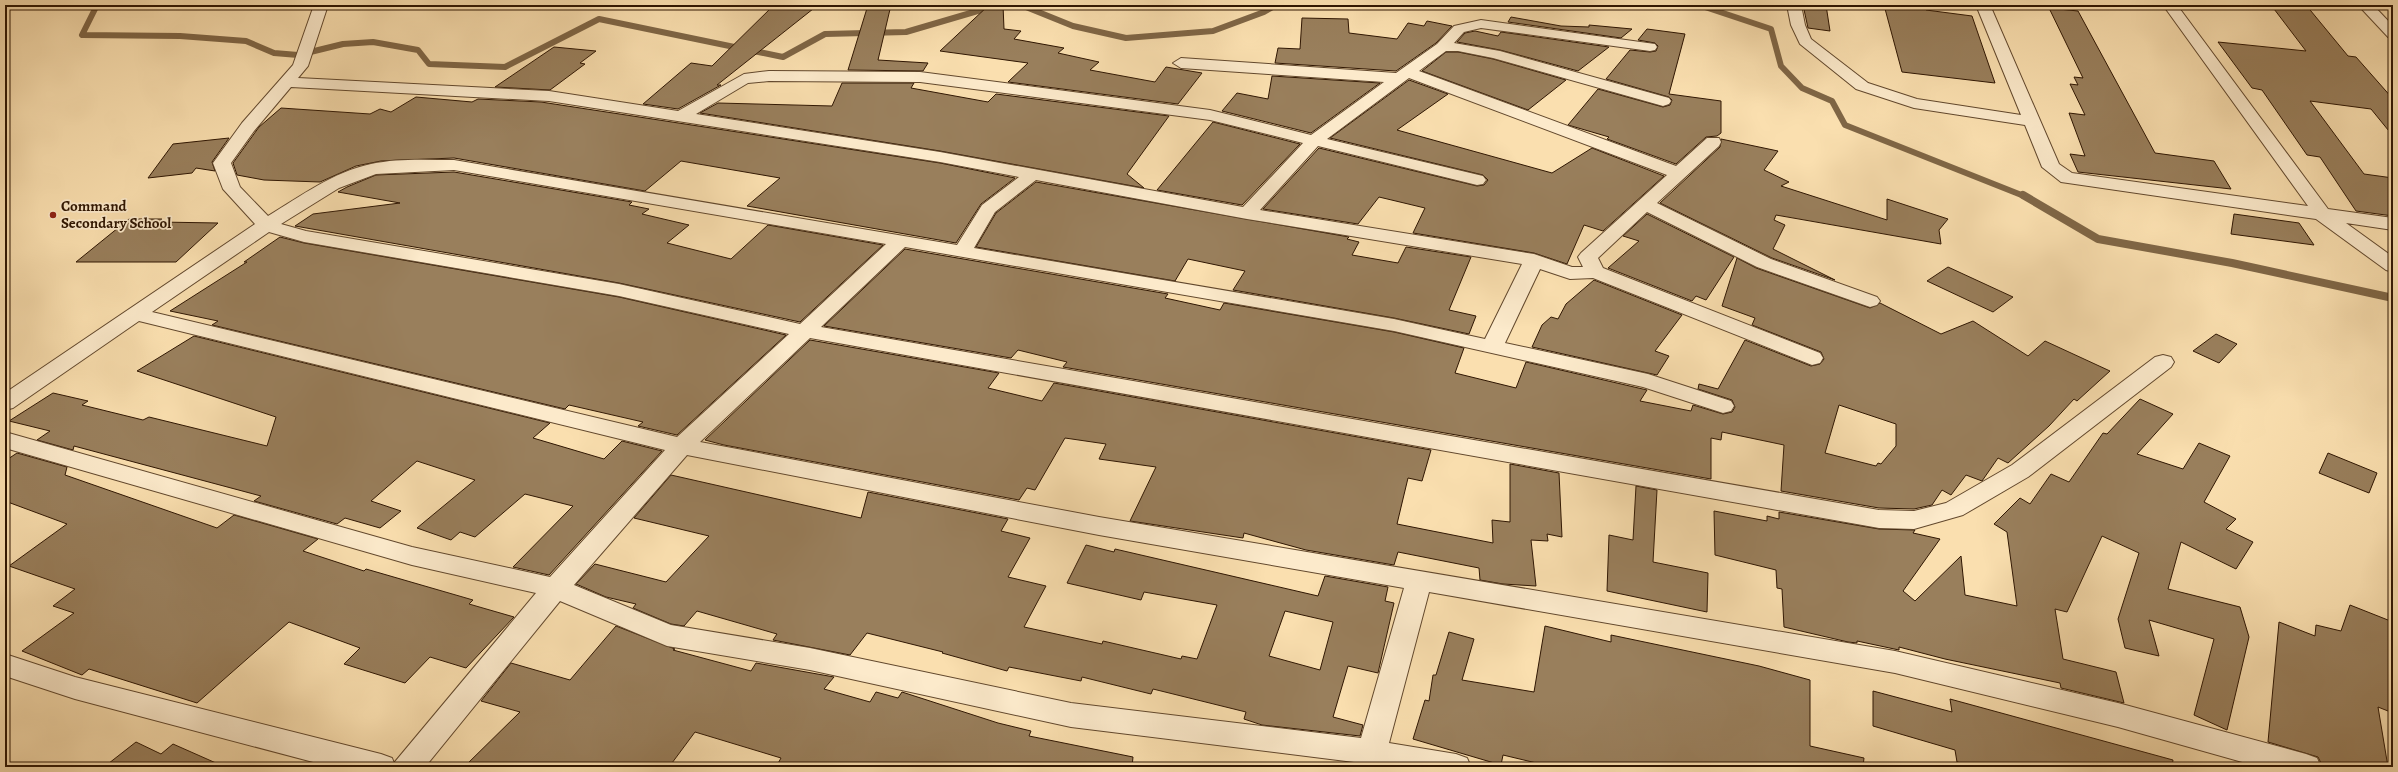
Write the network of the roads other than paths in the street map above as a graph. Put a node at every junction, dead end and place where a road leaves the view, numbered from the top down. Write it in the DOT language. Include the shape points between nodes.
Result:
graph roads {
  1 [pos="321,5"];
  2 [pos="1794,5"];
  3 [pos="1983,5"];
  4 [pos="2170,5"];
  5 [pos="2365,5"];
  6 [pos="2393,34"];
  7 [pos="1442,47"];
  8 [pos="1650,47"];
  9 [pos="1181,63"];
  10 [pos="1403,75"];
  11 [pos="286,82"];
  12 [pos="1663,101"];
  13 [pos="680,117"];
  14 [pos="2032,121"];
  15 [pos="1316,139"];
  16 [pos="1713,142"];
  17 [pos="1678,173"];
  18 [pos="1033,174"];
  19 [pos="1477,180"];
  20 [pos="1645,204"];
  21 [pos="1247,214"];
  22 [pos="2323,215"];
  23 [pos="2393,224"];
  24 [pos="266,225"];
  25 [pos="902,240"];
  26 [pos="964,251"];
  27 [pos="1534,260"];
  28 [pos="2393,266"];
  29 [pos="1595,272"];
  30 [pos="1870,301"];
  31 [pos="135,314"];
  32 [pos="805,331"];
  33 [pos="1492,347"];
  34 [pos="1812,358"];
  35 [pos="2163,362"];
  36 [pos="5,403"];
  37 [pos="1723,406"];
  38 [pos="5,440"];
  39 [pos="682,446"];
  40 [pos="1419,581"];
  41 [pos="556,588"];
  42 [pos="5,665"];
  43 [pos="1370,759"];
  44 [pos="381,767"];
  45 [pos="407,767"];
  46 [pos="1456,767"];
  47 [pos="2306,767"];
  1 -- 11 [label="street" via="300,66"];
  2 -- 14 [label="street" via="1798,25 1805,41 1862,86 1914,102 1975,114"];
  3 -- 14 [label="street"];
  4 -- 22 [label="street"];
  5 -- 6 [label="street"];
  7 -- 8 [label="street" via="1459,29 1481,24"];
  7 -- 10 [label="street"];
  7 -- 12 [label="street" via="1458,47 1495,54"];
  9 -- 10 [label="street"];
  10 -- 15 [label="street"];
  10 -- 17 [label="street"];
  11 -- 13 [label="street" via="549,96"];
  11 -- 24 [label="street" via="248,126 222,163 232,189"];
  13 -- 15 [label="street" via="744,79 769,76 920,77 1210,115"];
  13 -- 18 [label="street"];
  14 -- 22 [label="street" via="2051,167 2067,178"];
  15 -- 19 [label="street"];
  15 -- 21 [label="street"];
  16 -- 17 [label="street"];
  17 -- 20 [label="street"];
  18 -- 21 [label="street"];
  18 -- 26 [label="street" via="988,209"];
  20 -- 29 [label="street" via="1588,258"];
  20 -- 30 [label="street" via="1764,263"];
  21 -- 27 [label="street"];
  22 -- 23 [label="street"];
  22 -- 28 [label="street"];
  24 -- 25 [label="street" via="333,184 373,169 454,165"];
  24 -- 31 [label="street"];
  24 -- 32 [label="street" via="304,236 619,290"];
  25 -- 26 [label="street"];
  25 -- 32 [label="street"];
  26 -- 33 [label="street" via="1394,325"];
  27 -- 29 [label="street" via="1570,274"];
  27 -- 33 [label="street"];
  29 -- 34 [label="street"];
  31 -- 36 [label="street"];
  31 -- 39 [label="street"];
  32 -- 35 [label="street" via="1879,519 1914,520 1954,509 2020,471"];
  32 -- 39 [label="street"];
  33 -- 37 [label="street" via="1648,381"];
  38 -- 41 [label="street" via="412,556"];
  39 -- 40 [label="street" via="1099,526"];
  39 -- 41 [label="street"];
  40 -- 43 [label="street"];
  40 -- 47 [label="street" via="1895,662 2118,715"];
  41 -- 43 [label="street" via="667,635 810,659 1071,715"];
  41 -- 45 [label="street"];
  42 -- 44 [label="street" via="75,688"];
  43 -- 46 [label="street"];
}
